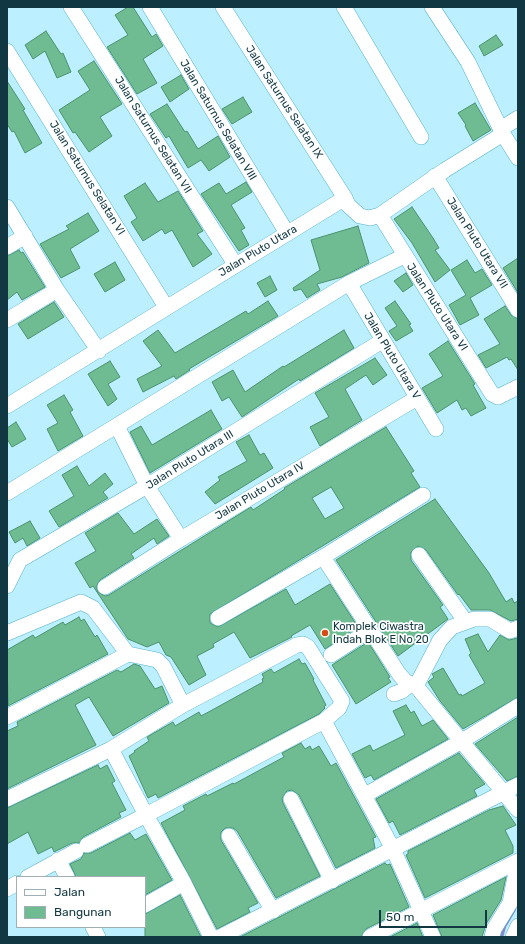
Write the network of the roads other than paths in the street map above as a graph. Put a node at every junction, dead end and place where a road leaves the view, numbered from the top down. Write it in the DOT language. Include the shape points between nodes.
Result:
graph roads {
  1 [pos="71,7"];
  2 [pos="150,7"];
  3 [pos="223,7"];
  4 [pos="344,7"];
  5 [pos="432,7"];
  6 [pos="7,51"];
  7 [pos="518,118"];
  8 [pos="502,131"];
  9 [pos="420,137"];
  10 [pos="518,158"];
  11 [pos="435,176"];
  12 [pos="346,198"];
  13 [pos="7,207"];
  14 [pos="380,215"];
  15 [pos="287,233"];
  16 [pos="25,236"];
  17 [pos="7,247"];
  18 [pos="404,256"];
  19 [pos="235,264"];
  20 [pos="349,284"];
  21 [pos="57,290"];
  22 [pos="166,307"];
  23 [pos="518,310"];
  24 [pos="7,320"];
  25 [pos="382,341"];
  26 [pos="99,351"];
  27 [pos="518,387"];
  28 [pos="417,398"];
  29 [pos="7,406"];
  30 [pos="117,426"];
  31 [pos="436,429"];
  32 [pos="147,486"];
  33 [pos="7,493"];
  34 [pos="423,495"];
  35 [pos="181,538"];
  36 [pos="419,555"];
  37 [pos="323,557"];
  38 [pos="7,586"];
  39 [pos="105,587"];
  40 [pos="218,618"];
  41 [pos="465,621"];
  42 [pos="518,628"];
  43 [pos="370,630"];
  44 [pos="7,633"];
  45 [pos="128,654"];
  46 [pos="331,655"];
  47 [pos="413,685"];
  48 [pos="394,694"];
  49 [pos="183,705"];
  50 [pos="518,706"];
  51 [pos="7,718"];
  52 [pos="324,721"];
  53 [pos="462,741"];
  54 [pos="111,749"];
  55 [pos="518,785"];
  56 [pos="505,792"];
  57 [pos="365,795"];
  58 [pos="7,799"];
  59 [pos="291,799"];
  60 [pos="518,810"];
  61 [pos="146,815"];
  62 [pos="229,836"];
  63 [pos="393,849"];
  64 [pos="58,860"];
  65 [pos="518,861"];
  66 [pos="30,876"];
  67 [pos="66,876"];
  68 [pos="332,881"];
  69 [pos="184,883"];
  70 [pos="16,884"];
  71 [pos="7,889"];
  72 [pos="146,903"];
  73 [pos="422,910"];
  74 [pos="273,911"];
  75 [pos="518,926"];
  76 [pos="211,937"];
  77 [pos="220,937"];
  78 [pos="370,937"];
  79 [pos="433,937"];
  80 [pos="492,937"];
  81 [pos="513,937"];
  1 -- 19 [label="street, Jalan Saturnus Selatan VII"];
  2 -- 15 [label="street, Jalan Saturnus Selatan VIII"];
  3 -- 12 [label="street, Jalan Saturnus Selatan IX"];
  4 -- 9 [label="street"];
  5 -- 8 [label="street" via="468,62"];
  6 -- 22 [label="street, Jalan Saturnus Selatan VI"];
  7 -- 8 [label="street"];
  8 -- 10 [label="street"];
  8 -- 11 [label="street"];
  11 -- 14 [label="street"];
  11 -- 23 [label="street, Jalan Pluto Utara VII"];
  12 -- 14 [label="street" via="348,205 360,216 370,218"];
  12 -- 15 [label="street, Jalan Pluto Utara"];
  13 -- 16 [label="street"];
  14 -- 18 [label="street, Jalan Pluto Utara VI"];
  15 -- 19 [label="street, Jalan Pluto Utara"];
  16 -- 17 [label="street"];
  16 -- 21 [label="street"];
  18 -- 20 [label="street"];
  18 -- 27 [label="street, Jalan Pluto Utara VI" via="495,397 498,398"];
  19 -- 22 [label="street, Jalan Pluto Utara"];
  20 -- 25 [label="street, Jalan Pluto Utara V"];
  20 -- 30 [label="street"];
  21 -- 24 [label="street"];
  21 -- 26 [label="street"];
  22 -- 26 [label="street, Jalan Pluto Utara"];
  25 -- 28 [label="street, Jalan Pluto Utara V"];
  25 -- 32 [label="street, Jalan Pluto Utara III"];
  26 -- 29 [label="street, Jalan Pluto Utara"];
  28 -- 31 [label="street, Jalan Pluto Utara V"];
  28 -- 35 [label="street, Jalan Pluto Utara IV"];
  30 -- 32 [label="street"];
  30 -- 33 [label="street"];
  32 -- 35 [label="street"];
  32 -- 38 [label="street, Jalan Pluto Utara III" via="20,560"];
  34 -- 37 [label="street"];
  35 -- 39 [label="street, Jalan Pluto Utara IV"];
  36 -- 41 [label="street"];
  37 -- 40 [label="street"];
  37 -- 43 [label="street"];
  41 -- 42 [label="street" via="490,619 510,631"];
  41 -- 47 [label="street" via="452,627 440,640"];
  43 -- 46 [label="street"];
  43 -- 47 [label="street" via="399,674"];
  44 -- 45 [label="street" via="80,602 93,608"];
  45 -- 49 [label="street" via="161,662"];
  45 -- 51 [label="street"];
  47 -- 48 [label="street"];
  47 -- 53 [label="street"];
  49 -- 52 [label="street" via="303,644 308,647 342,701 342,705"];
  49 -- 54 [label="street"];
  50 -- 53 [label="street"];
  52 -- 57 [label="street"];
  52 -- 61 [label="street"];
  53 -- 56 [label="street"];
  53 -- 57 [label="street"];
  54 -- 58 [label="street"];
  54 -- 61 [label="street"];
  55 -- 56 [label="street"];
  56 -- 60 [label="street"];
  56 -- 63 [label="street"];
  57 -- 63 [label="street"];
  59 -- 68 [label="street"];
  61 -- 64 [label="street"];
  61 -- 69 [label="street"];
  62 -- 74 [label="street"];
  63 -- 68 [label="street"];
  63 -- 73 [label="street"];
  64 -- 66 [label="street"];
  64 -- 67 [label="street"];
  65 -- 73 [label="street"];
  65 -- 80 [label="street" via="510,903"];
  68 -- 74 [label="street"];
  69 -- 72 [label="street"];
  69 -- 76 [label="street"];
  70 -- 71 [label="street"];
  73 -- 78 [label="street"];
  73 -- 79 [label="street"];
  74 -- 77 [label="street"];
  75 -- 81 [label="street"];
}
